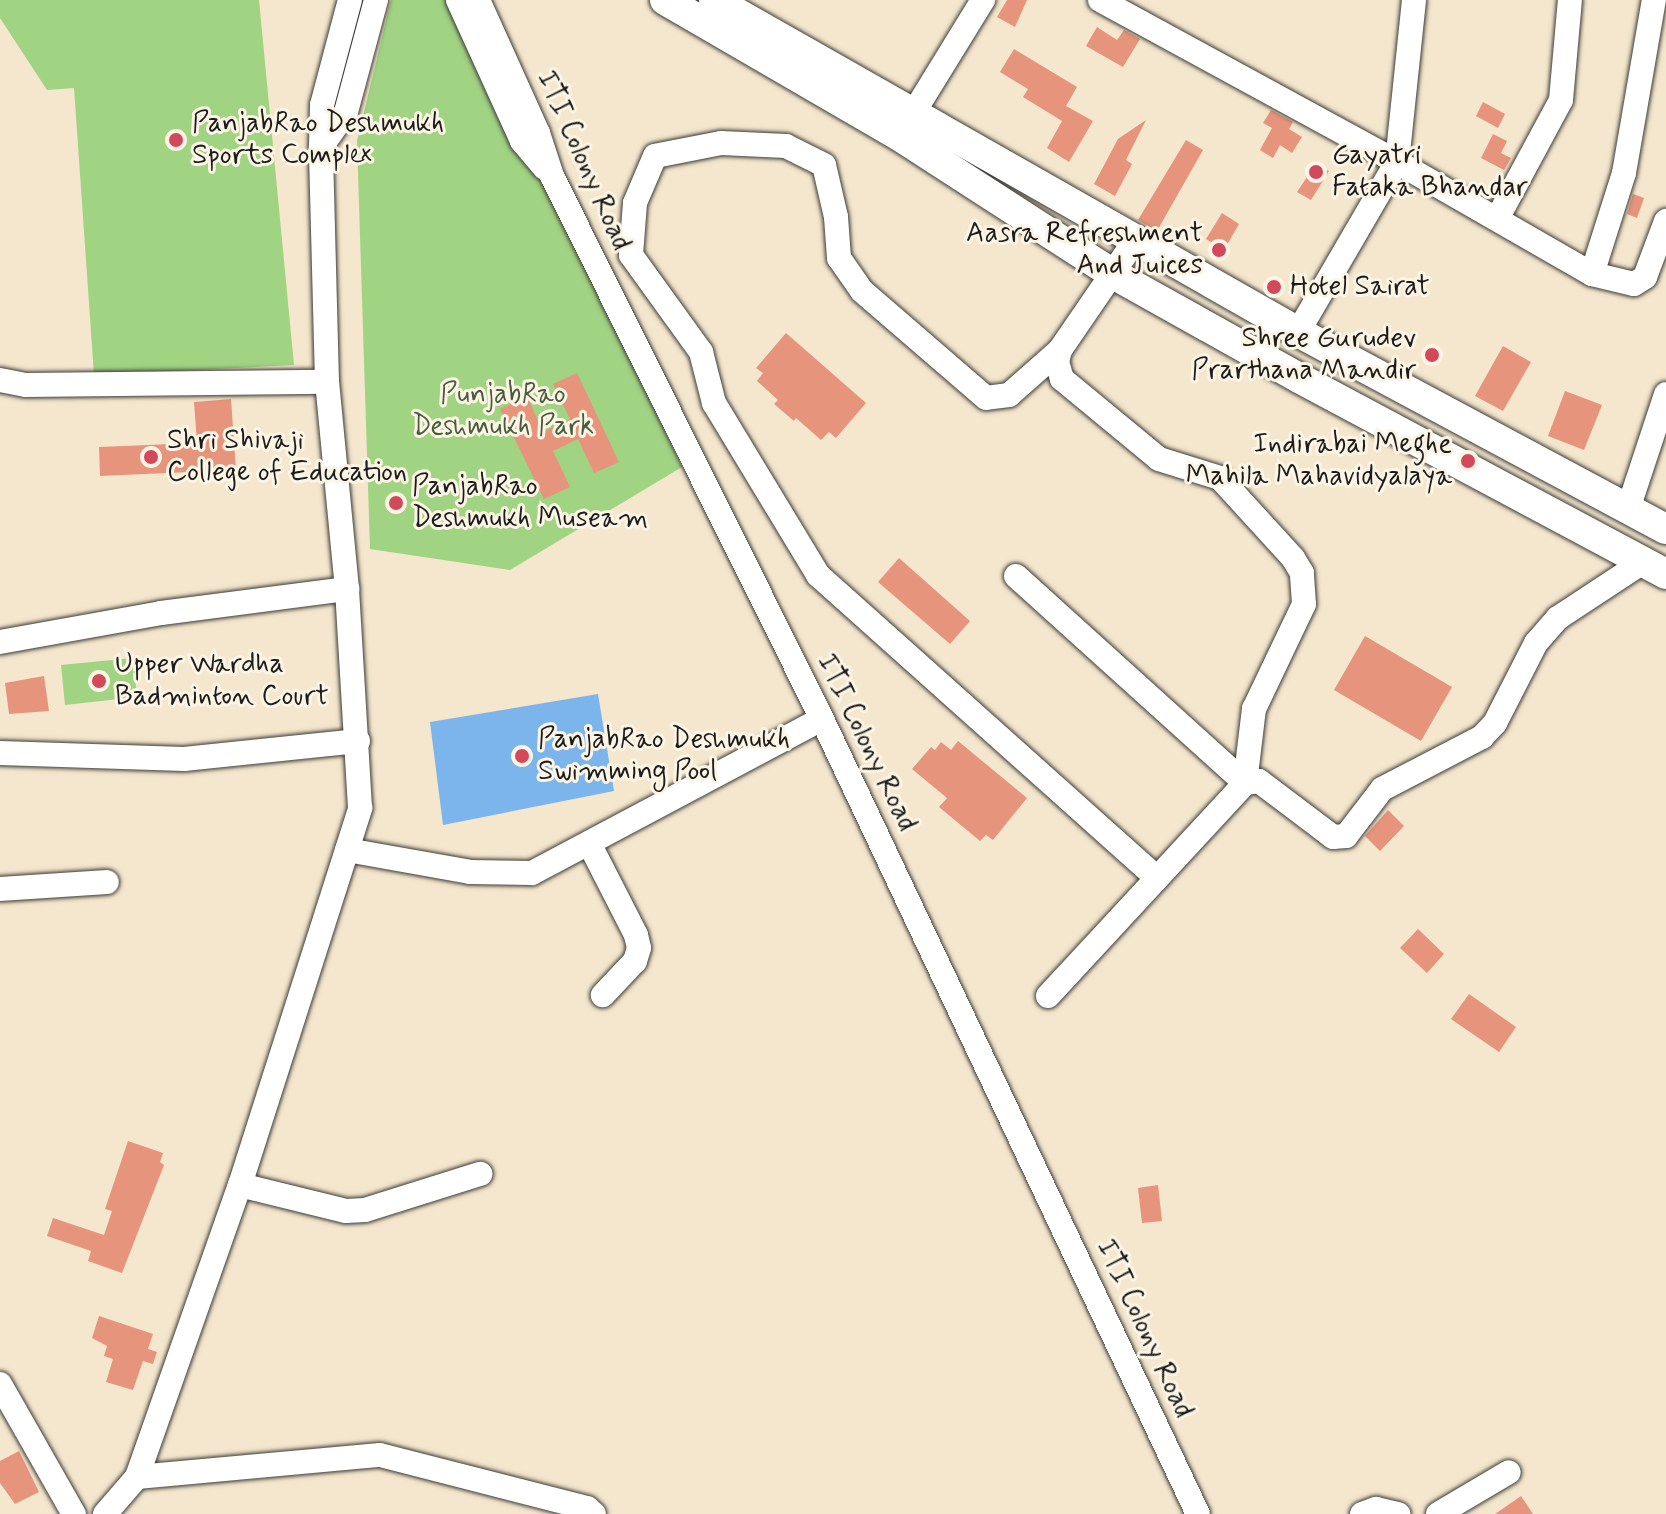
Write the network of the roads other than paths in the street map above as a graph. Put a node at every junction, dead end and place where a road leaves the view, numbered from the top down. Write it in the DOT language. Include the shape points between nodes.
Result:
graph roads {
  1 [pos="350,0"];
  2 [pos="376,0"];
  3 [pos="458,0"];
  4 [pos="478,0"];
  5 [pos="665,0"];
  6 [pos="714,0"];
  7 [pos="983,0"];
  8 [pos="1100,0"];
  9 [pos="1414,0"];
  10 [pos="1570,0"];
  11 [pos="1658,12"];
  12 [pos="914,112"];
  13 [pos="321,147"];
  14 [pos="1397,162"];
  15 [pos="552,176"];
  16 [pos="1497,219"];
  17 [pos="1666,221"];
  18 [pos="1136,239"];
  19 [pos="1113,274"];
  20 [pos="1592,274"];
  21 [pos="1298,332"];
  22 [pos="1060,350"];
  23 [pos="0,380"];
  24 [pos="327,382"];
  25 [pos="1666,394"];
  26 [pos="1628,509"];
  27 [pos="1666,529"];
  28 [pos="1659,569"];
  29 [pos="1016,576"];
  30 [pos="347,589"];
  31 [pos="0,642"];
  32 [pos="822,719"];
  33 [pos="358,741"];
  34 [pos="0,753"];
  35 [pos="1245,783"];
  36 [pos="589,843"];
  37 [pos="347,850"];
  38 [pos="1157,878"];
  39 [pos="107,882"];
  40 [pos="0,889"];
  41 [pos="603,995"];
  42 [pos="1048,996"];
  43 [pos="480,1174"];
  44 [pos="240,1185"];
  45 [pos="0,1384"];
  46 [pos="1509,1472"];
  47 [pos="137,1477"];
  48 [pos="108,1513"];
  49 [pos="74,1514"];
  50 [pos="594,1514"];
  51 [pos="1198,1514"];
  52 [pos="1362,1514"];
  53 [pos="1398,1514"];
  54 [pos="1438,1514"];
  1 -- 13 [label="street" via="322,105"];
  2 -- 13 [label="street" via="346,112"];
  3 -- 15 [label="street" via="522,141"];
  4 -- 15 [label="street, ITI Colony Road"];
  5 -- 19 [label="main road" via="898,135"];
  6 -- 12 [label="main road"];
  7 -- 12 [label="street"];
  8 -- 14 [label="street"];
  9 -- 14 [label="street"];
  10 -- 16 [label="street" via="1561,100"];
  11 -- 20 [label="street" via="1624,173"];
  12 -- 18 [label="main road"];
  13 -- 24 [label="street"];
  14 -- 16 [label="street"];
  14 -- 21 [label="street"];
  15 -- 32 [label="street, ITI Colony Road"];
  16 -- 20 [label="street"];
  17 -- 20 [label="street" via="1645,277 1627,284"];
  18 -- 19 [label="street"];
  18 -- 21 [label="main road"];
  19 -- 22 [label="street"];
  19 -- 28 [label="main road"];
  21 -- 26 [label="main road"];
  22 -- 35 [label="street" via="1062,379 1159,459 1220,478 1302,573 1304,604 1254,709"];
  22 -- 38 [label="street" via="1009,395 986,398 862,291 839,258 824,165 786,146 721,143 655,156 635,203 631,255 701,352 714,403 818,575"];
  23 -- 24 [label="street" via="26,385"];
  24 -- 30 [label="street"];
  25 -- 26 [label="street"];
  26 -- 27 [label="main road"];
  28 -- 35 [label="street" via="1558,618 1536,643 1495,723 1482,737 1382,789 1346,836 1333,837 1259,781"];
  29 -- 35 [label="street"];
  30 -- 31 [label="street" via="161,613"];
  30 -- 33 [label="street"];
  32 -- 36 [label="street"];
  32 -- 51 [label="street, ITI Colony Road"];
  33 -- 34 [label="street" via="184,759"];
  33 -- 37 [label="street" via="360,808"];
  35 -- 38 [label="street"];
  36 -- 37 [label="street" via="532,873 470,872"];
  36 -- 41 [label="street" via="639,948 635,961"];
  37 -- 44 [label="street"];
  38 -- 42 [label="street"];
  39 -- 40 [label="street"];
  43 -- 44 [label="street" via="365,1210 346,1211"];
  44 -- 47 [label="street"];
  45 -- 49 [label="street"];
  46 -- 54 [label="street"];
  47 -- 48 [label="street"];
  47 -- 50 [label="street" via="380,1455"];
  52 -- 53 [label="street" via="1376,1509"];
}
